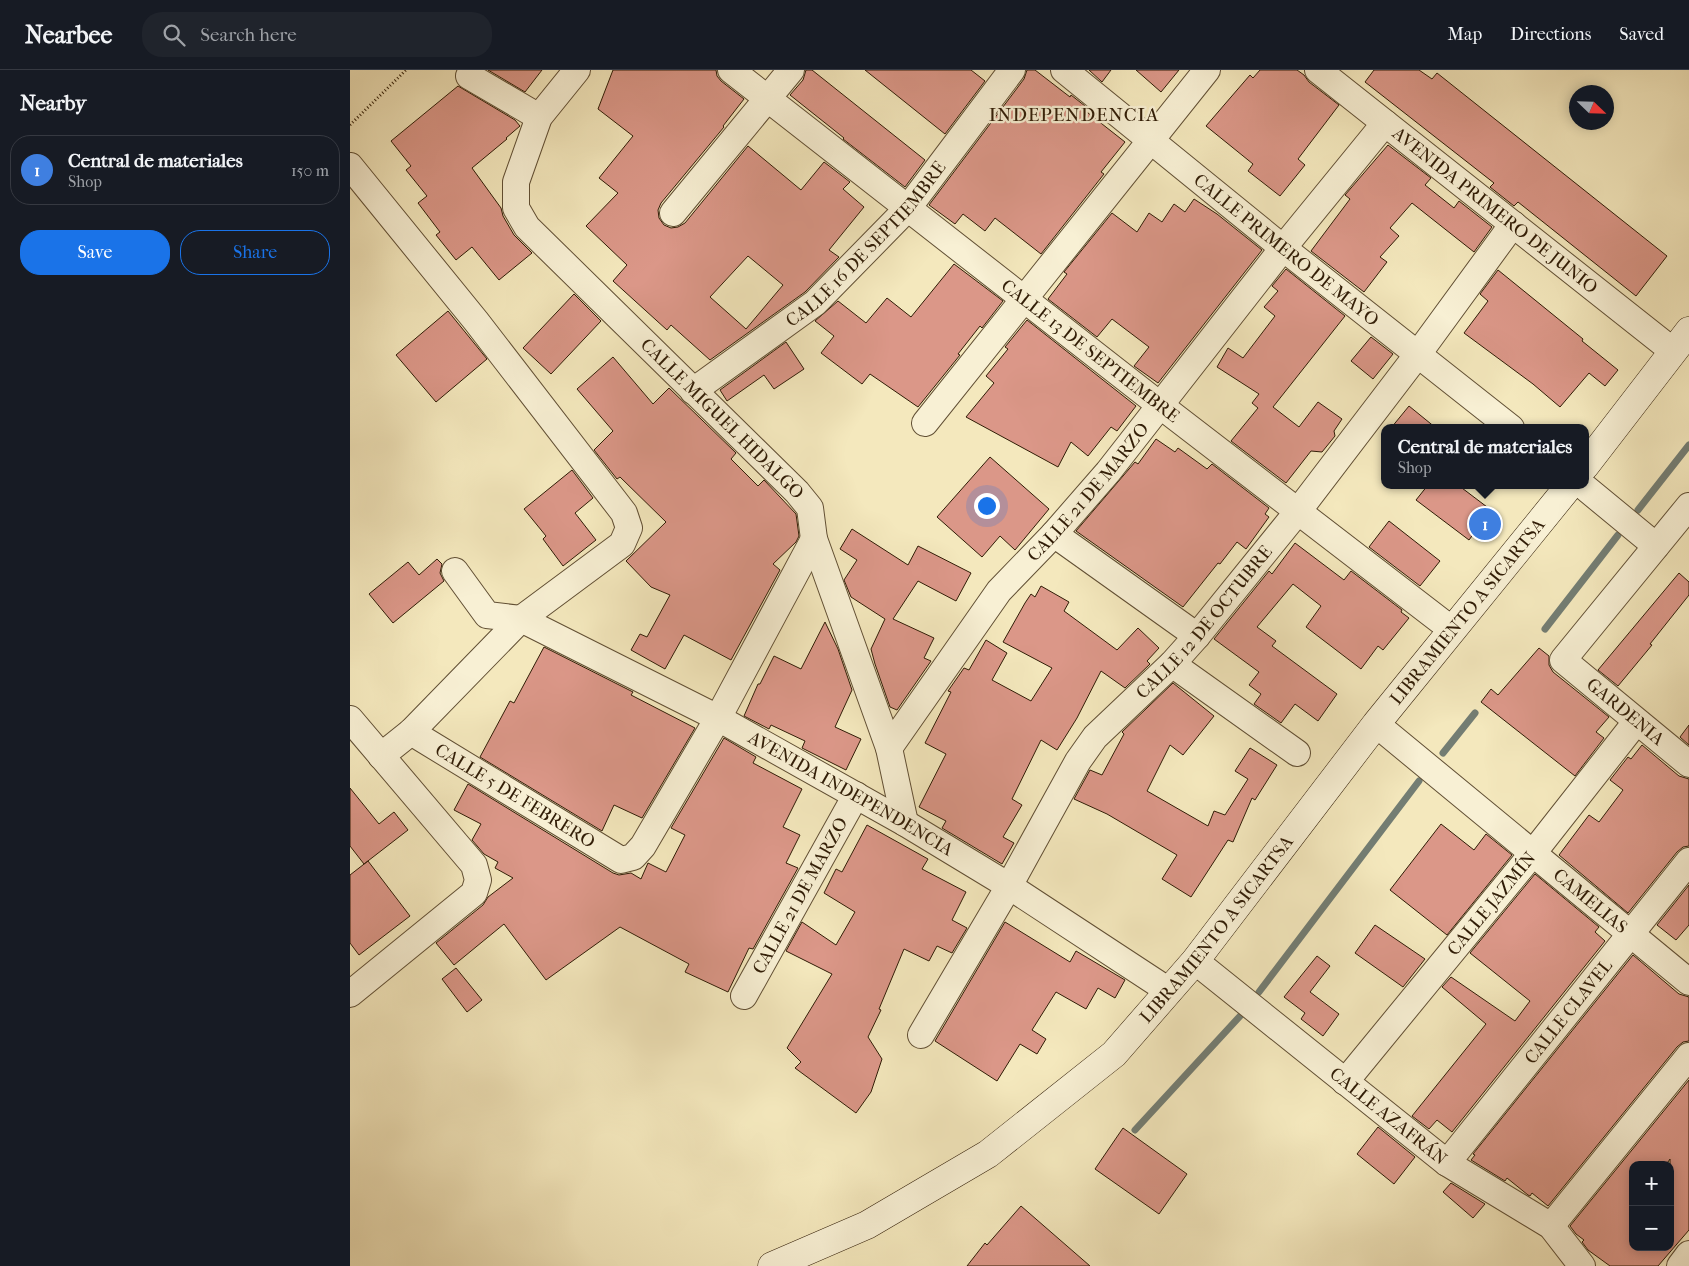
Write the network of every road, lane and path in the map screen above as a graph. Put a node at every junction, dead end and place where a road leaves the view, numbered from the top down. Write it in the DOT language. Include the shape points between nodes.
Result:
graph roads {
  1 [pos="406,70"];
  2 [pos="578,70"];
  3 [pos="731,70"];
  4 [pos="791,70"];
  5 [pos="1012,70"];
  6 [pos="1064,70"];
  7 [pos="1206,70"];
  8 [pos="1318,70"];
  9 [pos="469,76"];
  10 [pos="768,98"];
  11 [pos="539,117"];
  12 [pos="1385,123"];
  13 [pos="350,125"];
  14 [pos="1151,140"];
  15 [pos="350,166"];
  16 [pos="908,208"];
  17 [pos="673,213"];
  18 [pos="1513,224"];
  19 [pos="1284,248"];
  20 [pos="1025,298"];
  21 [pos="1681,341"];
  22 [pos="1418,354"];
  23 [pos="693,391"];
  24 [pos="1160,406"];
  25 [pos="925,423"];
  26 [pos="1506,424"];
  27 [pos="1589,461"];
  28 [pos="1567,489"];
  29 [pos="1587,489"];
  30 [pos="1689,506"];
  31 [pos="1299,510"];
  32 [pos="1054,534"];
  33 [pos="814,539"];
  34 [pos="1656,546"];
  35 [pos="455,570"];
  36 [pos="521,619"];
  37 [pos="1452,629"];
  38 [pos="1197,636"];
  39 [pos="1172,664"];
  40 [pos="718,718"];
  41 [pos="350,719"];
  42 [pos="1636,722"];
  43 [pos="1376,724"];
  44 [pos="411,732"];
  45 [pos="889,748"];
  46 [pos="1297,753"];
  47 [pos="381,756"];
  48 [pos="1689,764"];
  49 [pos="856,795"];
  50 [pos="905,823"];
  51 [pos="1533,853"];
  52 [pos="1689,861"];
  53 [pos="1009,886"];
  54 [pos="1632,934"];
  55 [pos="1195,960"];
  56 [pos="354,982"];
  57 [pos="1689,982"];
  58 [pos="1169,991"];
  59 [pos="744,996"];
  60 [pos="921,1035"];
  61 [pos="1689,1056"];
  62 [pos="1345,1082"];
  63 [pos="1447,1163"];
  64 [pos="1551,1226"];
  65 [pos="1689,1254"];
  66 [pos="781,1264"];
  67 [pos="1582,1266"];
  68 [pos="1680,1266"];
  1 -- 13 [label="path"];
  2 -- 11 [label="street"];
  3 -- 10 [label="street, CALLE 13 DE SEPTIEMBRE"];
  4 -- 10 [label="street"];
  5 -- 16 [label="street, CALLE 16 DE SEPTIEMBRE"];
  6 -- 14 [label="street, CALLE PRIMERO DE MAYO"];
  7 -- 14 [label="street"];
  8 -- 12 [label="street, AVENIDA PRIMERO DE JUNIO"];
  9 -- 11 [label="street"];
  10 -- 16 [label="street, CALLE 13 DE SEPTIEMBRE"];
  10 -- 17 [label="street"];
  11 -- 23 [label="street, CALLE MIGUEL HIDALGO" via="516,182 516,208 527,227"];
  12 -- 18 [label="street, AVENIDA PRIMERO DE JUNIO"];
  12 -- 19 [label="street, CALLE 21 DE MARZO"];
  14 -- 19 [label="street, CALLE PRIMERO DE MAYO"];
  14 -- 20 [label="street"];
  15 -- 36 [label="street" via="476,321 624,514 629,528 622,544"];
  16 -- 20 [label="street, CALLE 13 DE SEPTIEMBRE"];
  16 -- 23 [label="street, CALLE 16 DE SEPTIEMBRE" via="815,303"];
  18 -- 21 [label="street, AVENIDA PRIMERO DE JUNIO"];
  18 -- 22 [label="street, CALLE 12 DE OCTUBRE"];
  19 -- 22 [label="street, CALLE PRIMERO DE MAYO"];
  19 -- 24 [label="street, CALLE 21 DE MARZO"];
  20 -- 24 [label="street, CALLE 13 DE SEPTIEMBRE"];
  20 -- 25 [label="street"];
  21 -- 27 [label="main road"];
  22 -- 26 [label="street, CALLE PRIMERO DE MAYO"];
  22 -- 31 [label="street, CALLE 12 DE OCTUBRE"];
  23 -- 33 [label="street, CALLE MIGUEL HIDALGO" via="797,492 810,508"];
  24 -- 31 [label="street, CALLE 13 DE SEPTIEMBRE"];
  24 -- 32 [label="street, CALLE 21 DE MARZO"];
  28 -- 37 [label="main road, LIBRAMIENTO A SICARTSA"];
  29 -- 34 [label="street"];
  30 -- 34 [label="street"];
  31 -- 37 [label="street, CALLE 13 DE SEPTIEMBRE"];
  31 -- 38 [label="street, CALLE 12 DE OCTUBRE"];
  32 -- 38 [label="street"];
  32 -- 45 [label="street, CALLE 21 DE MARZO" via="999,592"];
  33 -- 40 [label="street"];
  33 -- 45 [label="street, CALLE MIGUEL HIDALGO"];
  34 -- 42 [label="street, GARDENIA" via="1562,660"];
  35 -- 36 [label="street" via="487,615"];
  36 -- 40 [label="street, AVENIDA INDEPENDENCIA"];
  36 -- 44 [label="street"];
  37 -- 43 [label="main road, LIBRAMIENTO A SICARTSA"];
  38 -- 39 [label="street, CALLE 12 DE OCTUBRE"];
  39 -- 46 [label="street"];
  39 -- 53 [label="street, CALLE 12 DE OCTUBRE" via="1095,736"];
  40 -- 44 [label="street, CALLE 5 DE FEBRERO" via="643,846 633,857 620,860"];
  40 -- 49 [label="street, AVENIDA INDEPENDENCIA"];
  41 -- 47 [label="street"];
  42 -- 48 [label="street, GARDENIA"];
  42 -- 51 [label="street, CALLE JAZMÍN"];
  43 -- 51 [label="street, CAMELIAS"];
  43 -- 55 [label="main road, LIBRAMIENTO A SICARTSA"];
  44 -- 47 [label="street"];
  45 -- 50 [label="street, CALLE MIGUEL HIDALGO"];
  47 -- 56 [label="street" via="474,865 478,880 474,893"];
  49 -- 50 [label="street, AVENIDA INDEPENDENCIA"];
  49 -- 59 [label="street, CALLE 21 DE MARZO"];
  50 -- 53 [label="street, AVENIDA INDEPENDENCIA"];
  51 -- 54 [label="street, CAMELIAS"];
  51 -- 62 [label="street, CALLE JAZMÍN"];
  52 -- 54 [label="street, CALLE CLAVEL"];
  53 -- 58 [label="street, AVENIDA INDEPENDENCIA"];
  53 -- 60 [label="street, CALLE 12 DE OCTUBRE"];
  54 -- 57 [label="street, CAMELIAS"];
  54 -- 63 [label="street, CALLE CLAVEL"];
  55 -- 58 [label="main road, LIBRAMIENTO A SICARTSA"];
  55 -- 62 [label="street, CALLE AZAFRÁN"];
  58 -- 66 [label="main road, LIBRAMIENTO A SICARTSA" via="1114,1054 988,1154 867,1225"];
  61 -- 64 [label="street"];
  62 -- 63 [label="street, CALLE AZAFRÁN"];
  63 -- 64 [label="street, CALLE AZAFRÁN"];
  64 -- 67 [label="street, CALLE AZAFRÁN"];
  65 -- 68 [label="street"];
}
